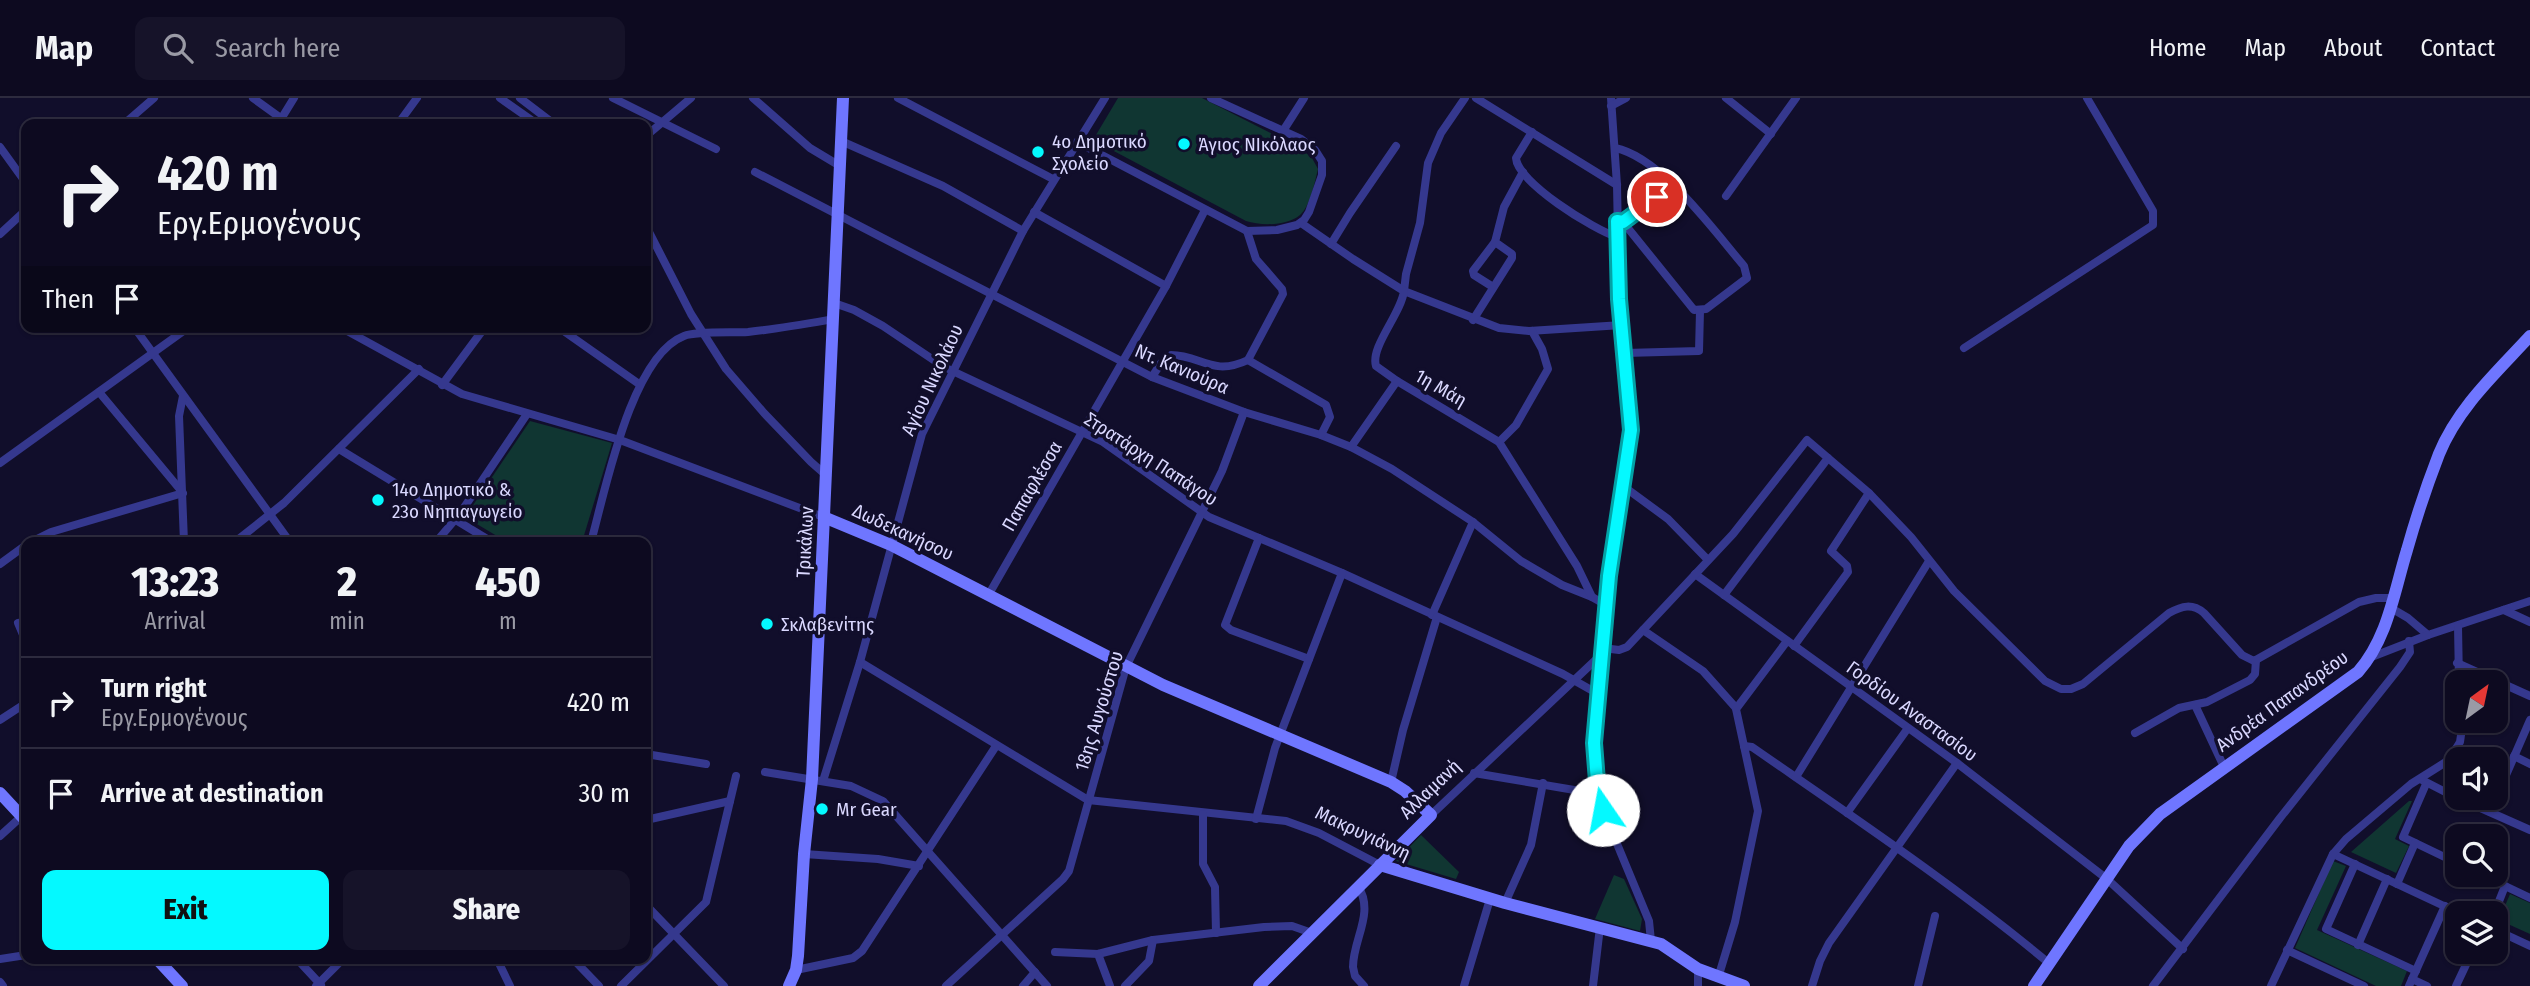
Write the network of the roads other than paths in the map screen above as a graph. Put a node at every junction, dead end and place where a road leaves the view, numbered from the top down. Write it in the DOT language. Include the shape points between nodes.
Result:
graph roads {
  1 [pos="154,98"];
  2 [pos="253,98"];
  3 [pos="294,98"];
  4 [pos="417,98"];
  5 [pos="520,98"];
  6 [pos="613,98"];
  7 [pos="675,98"];
  8 [pos="691,98"];
  9 [pos="753,98"];
  10 [pos="843,98"];
  11 [pos="898,98"];
  12 [pos="1105,98"];
  13 [pos="1212,98"];
  14 [pos="1304,98"];
  15 [pos="1465,98"];
  16 [pos="1476,98"];
  17 [pos="1626,98"];
  18 [pos="1726,98"];
  19 [pos="1796,98"];
  20 [pos="2087,98"];
  21 [pos="503,99"];
  22 [pos="1611,102"];
  23 [pos="682,105"];
  24 [pos="130,119"];
  25 [pos="278,119"];
  26 [pos="281,119"];
  27 [pos="402,119"];
  28 [pos="530,119"];
  29 [pos="547,119"];
  30 [pos="662,122"];
  31 [pos="1283,131"];
  32 [pos="651,132"];
  33 [pos="1532,132"];
  34 [pos="1771,134"];
  35 [pos="841,141"];
  36 [pos="1077,142"];
  37 [pos="1396,146"];
  38 [pos="0,147"];
  39 [pos="1615,148"];
  40 [pos="716,149"];
  41 [pos="840,166"];
  42 [pos="755,172"];
  43 [pos="1523,172"];
  44 [pos="21,176"];
  45 [pos="1053,179"];
  46 [pos="1617,185"];
  47 [pos="1673,185"];
  48 [pos="1726,196"];
  49 [pos="1205,210"];
  50 [pos="1034,212"];
  51 [pos="838,214"];
  52 [pos="21,215"];
  53 [pos="1620,222"];
  54 [pos="1301,223"];
  55 [pos="1023,231"];
  56 [pos="1247,231"];
  57 [pos="0,234"];
  58 [pos="651,236"];
  59 [pos="1617,237"];
  60 [pos="1495,242"];
  61 [pos="1331,244"];
  62 [pos="1166,286"];
  63 [pos="1493,287"];
  64 [pos="1404,291"];
  65 [pos="992,292"];
  66 [pos="834,303"];
  67 [pos="1700,311"];
  68 [pos="834,319"];
  69 [pos="1474,320"];
  70 [pos="1622,325"];
  71 [pos="1532,331"];
  72 [pos="138,333"];
  73 [pos="181,333"];
  74 [pos="351,333"];
  75 [pos="481,333"];
  76 [pos="567,333"];
  77 [pos="704,335"];
  78 [pos="2530,336"];
  79 [pos="1964,348"];
  80 [pos="153,353"];
  81 [pos="1625,353"];
  82 [pos="1248,360"];
  83 [pos="1122,362"];
  84 [pos="419,369"];
  85 [pos="953,371"];
  86 [pos="1152,377"];
  87 [pos="1397,381"];
  88 [pos="639,384"];
  89 [pos="442,385"];
  90 [pos="99,392"];
  91 [pos="183,396"];
  92 [pos="1244,412"];
  93 [pos="527,414"];
  94 [pos="1082,431"];
  95 [pos="1321,435"];
  96 [pos="620,440"];
  97 [pos="1499,442"];
  98 [pos="1350,447"];
  99 [pos="339,449"];
  100 [pos="1828,458"];
  101 [pos="0,463"];
  102 [pos="827,475"];
  103 [pos="1623,486"];
  104 [pos="183,493"];
  105 [pos="1869,493"];
  106 [pos="1202,512"];
  107 [pos="270,516"];
  108 [pos="826,518"];
  109 [pos="456,520"];
  110 [pos="1473,522"];
  111 [pos="41,537"];
  112 [pos="184,537"];
  113 [pos="242,537"];
  114 [pos="286,537"];
  115 [pos="441,537"];
  116 [pos="484,537"];
  117 [pos="592,537"];
  118 [pos="1259,538"];
  119 [pos="891,545"];
  120 [pos="21,549"];
  121 [pos="1708,560"];
  122 [pos="1929,561"];
  123 [pos="0,564"];
  124 [pos="1342,573"];
  125 [pos="1695,574"];
  126 [pos="989,594"];
  127 [pos="1724,595"];
  128 [pos="1592,597"];
  129 [pos="2530,601"];
  130 [pos="2392,603"];
  131 [pos="1606,605"];
  132 [pos="2504,610"];
  133 [pos="1435,616"];
  134 [pos="2530,622"];
  135 [pos="18,623"];
  136 [pos="2458,626"];
  137 [pos="21,630"];
  138 [pos="1643,630"];
  139 [pos="2428,635"];
  140 [pos="2409,641"];
  141 [pos="1791,643"];
  142 [pos="1603,650"];
  143 [pos="2369,658"];
  144 [pos="1309,659"];
  145 [pos="2256,660"];
  146 [pos="860,662"];
  147 [pos="2457,663"];
  148 [pos="1126,667"];
  149 [pos="2458,670"];
  150 [pos="1574,679"];
  151 [pos="1853,688"];
  152 [pos="1600,695"];
  153 [pos="2530,696"];
  154 [pos="2196,705"];
  155 [pos="21,706"];
  156 [pos="1736,708"];
  157 [pos="0,720"];
  158 [pos="2530,720"];
  159 [pos="1908,728"];
  160 [pos="2136,733"];
  161 [pos="2462,733"];
  162 [pos="1280,735"];
  163 [pos="996,746"];
  164 [pos="1744,746"];
  165 [pos="651,755"];
  166 [pos="2514,756"];
  167 [pos="1957,763"];
  168 [pos="706,764"];
  169 [pos="2530,764"];
  170 [pos="2224,767"];
  171 [pos="765,772"];
  172 [pos="1474,773"];
  173 [pos="736,776"];
  174 [pos="1796,777"];
  175 [pos="818,780"];
  176 [pos="2423,781"];
  177 [pos="1391,782"];
  178 [pos="1543,783"];
  179 [pos="2445,792"];
  180 [pos="0,793"];
  181 [pos="1598,794"];
  182 [pos="1088,800"];
  183 [pos="730,801"];
  184 [pos="2485,810"];
  185 [pos="2490,812"];
  186 [pos="1847,813"];
  187 [pos="1203,814"];
  188 [pos="21,815"];
  189 [pos="1431,815"];
  190 [pos="651,819"];
  191 [pos="1256,819"];
  192 [pos="21,820"];
  193 [pos="2530,830"];
  194 [pos="0,836"];
  195 [pos="2415,843"];
  196 [pos="1897,848"];
  197 [pos="928,851"];
  198 [pos="2333,853"];
  199 [pos="804,854"];
  200 [pos="2445,857"];
  201 [pos="2355,864"];
  202 [pos="1380,865"];
  203 [pos="919,866"];
  204 [pos="2107,879"];
  205 [pos="2387,879"];
  206 [pos="2397,884"];
  207 [pos="1358,886"];
  208 [pos="2507,887"];
  209 [pos="1490,898"];
  210 [pos="2530,898"];
  211 [pos="1504,903"];
  212 [pos="2445,906"];
  213 [pos="651,910"];
  214 [pos="1935,916"];
  215 [pos="1601,926"];
  216 [pos="1216,933"];
  217 [pos="1312,933"];
  218 [pos="674,934"];
  219 [pos="1001,934"];
  220 [pos="2508,936"];
  221 [pos="1153,940"];
  222 [pos="1651,941"];
  223 [pos="2358,945"];
  224 [pos="2530,946"];
  225 [pos="2183,949"];
  226 [pos="2287,950"];
  227 [pos="1055,952"];
  228 [pos="1098,954"];
  229 [pos="21,957"];
  230 [pos="651,957"];
  231 [pos="0,959"];
  232 [pos="162,964"];
  233 [pos="301,964"];
  234 [pos="338,964"];
  235 [pos="499,964"];
  236 [pos="578,964"];
  237 [pos="643,964"];
  238 [pos="2050,964"];
  239 [pos="2466,964"];
  240 [pos="1698,969"];
  241 [pos="796,970"];
  242 [pos="1035,972"];
  243 [pos="1718,978"];
  244 [pos="2412,979"];
  245 [pos="319,985"];
  246 [pos="182,986"];
  247 [pos="510,986"];
  248 [pos="599,986"];
  249 [pos="621,986"];
  250 [pos="724,986"];
  251 [pos="789,986"];
  252 [pos="797,986"];
  253 [pos="946,986"];
  254 [pos="1023,986"];
  255 [pos="1047,986"];
  256 [pos="1110,986"];
  257 [pos="1125,986"];
  258 [pos="1259,986"];
  259 [pos="1364,986"];
  260 [pos="1464,986"];
  261 [pos="1593,986"];
  262 [pos="1698,986"];
  263 [pos="1744,986"];
  264 [pos="1812,986"];
  265 [pos="1918,986"];
  266 [pos="2034,986"];
  267 [pos="2153,986"];
  268 [pos="2271,986"];
  269 [pos="2364,986"];
  270 [pos="2427,986"];
  271 [pos="2456,986"];
  1 -- 24 [label="street"];
  2 -- 25 [label="street"];
  3 -- 26 [label="street"];
  4 -- 27 [label="street"];
  5 -- 29 [label="street"];
  6 -- 30 [label="street"];
  7 -- 23 [label="street"];
  8 -- 23 [label="street"];
  9 -- 41 [label="street" via="810,148"];
  10 -- 35 [label="main road, Τρικάλων"];
  11 -- 45 [label="street"];
  12 -- 36 [label="street, Αγίου Νικολάου"];
  13 -- 31 [label="street"];
  14 -- 31 [label="street"];
  15 -- 64 [label="street" via="1441,133 1428,163"];
  16 -- 33 [label="street"];
  17 -- 22 [label="street"];
  18 -- 34 [label="street"];
  19 -- 34 [label="street"];
  20 -- 79 [label="street" via="2153,211 2153,225"];
  21 -- 28 [label="street"];
  22 -- 39 [label="street"];
  23 -- 30 [label="street"];
  30 -- 32 [label="street"];
  30 -- 40 [label="street"];
  31 -- 54 [label="street" via="1309,144 1322,163 1322,176"];
  33 -- 43 [label="street" via="1516,159"];
  33 -- 46 [label="street"];
  34 -- 48 [label="street"];
  35 -- 41 [label="main road, Τρικάλων"];
  35 -- 55 [label="street" via="943,186"];
  36 -- 45 [label="street, Αγίου Νικολάου"];
  36 -- 49 [label="street"];
  37 -- 61 [label="street"];
  38 -- 44 [label="street"];
  39 -- 46 [label="street"];
  39 -- 47 [label="street" via="1631,153"];
  41 -- 51 [label="main road, Τρικάλων"];
  42 -- 51 [label="street, Ντ. Κανιούρα"];
  43 -- 59 [label="street" via="1577,218"];
  43 -- 60 [label="street" via="1504,207"];
  45 -- 50 [label="street, Αγίου Νικολάου"];
  46 -- 53 [label="street"];
  47 -- 53 [label="street"];
  47 -- 67 [label="street" via="1748,274"];
  49 -- 56 [label="street"];
  49 -- 62 [label="street, Παπαφλέσσα"];
  50 -- 55 [label="street, Αγίου Νικολάου"];
  50 -- 62 [label="street"];
  51 -- 65 [label="street, Ντ. Κανιούρα"];
  51 -- 66 [label="main road, Τρικάλων"];
  52 -- 57 [label="street"];
  53 -- 59 [label="street"];
  53 -- 67 [label="street" via="1689,306"];
  54 -- 56 [label="street" via="1265,232"];
  54 -- 61 [label="street"];
  55 -- 65 [label="street, Αγίου Νικολάου"];
  56 -- 82 [label="street" via="1256,259 1283,292"];
  58 -- 77 [label="street"];
  59 -- 70 [label="street"];
  60 -- 63 [label="street" via="1512,256"];
  60 -- 63 [label="street" via="1473,271"];
  61 -- 64 [label="street"];
  62 -- 83 [label="street, Παπαφλέσσα"];
  63 -- 69 [label="street"];
  64 -- 69 [label="street"];
  64 -- 87 [label="street, 1η Μάη" via="1374,360"];
  65 -- 83 [label="street, Ντ. Κανιούρα"];
  65 -- 85 [label="street, Αγίου Νικολάου"];
  66 -- 68 [label="main road, Τρικάλων"];
  66 -- 85 [label="street, Στρατάρχη Παπάγου" via="883,326"];
  67 -- 81 [label="street" via="1699,351"];
  68 -- 77 [label="street"];
  68 -- 102 [label="main road, Τρικάλων"];
  69 -- 71 [label="street" via="1492,327"];
  70 -- 71 [label="street"];
  70 -- 81 [label="street"];
  71 -- 97 [label="street" via="1548,369 1516,425"];
  72 -- 80 [label="street"];
  73 -- 80 [label="street"];
  74 -- 84 [label="street, Δωδεκανήσου"];
  75 -- 89 [label="street"];
  76 -- 88 [label="street"];
  77 -- 88 [label="street" via="688,335 671,344"];
  77 -- 102 [label="street" via="751,399"];
  78 -- 130 [label="main road, Ανδρέα Παπανδρέου" via="2483,386 2447,436"];
  80 -- 90 [label="street"];
  80 -- 91 [label="street"];
  81 -- 103 [label="street" via="1631,430"];
  82 -- 86 [label="street" via="1214,366 1171,355"];
  82 -- 95 [label="street" via="1326,405 1330,417"];
  83 -- 86 [label="street, Ντ. Κανιούρα"];
  83 -- 94 [label="street, Παπαφλέσσα"];
  84 -- 89 [label="street, Δωδεκανήσου"];
  84 -- 99 [label="street"];
  85 -- 94 [label="street, Στρατάρχη Παπάγου"];
  85 -- 119 [label="street, Αγίου Νικολάου" via="919,442"];
  86 -- 92 [label="street, Ντ. Κανιούρα"];
  87 -- 97 [label="street, 1η Μάη"];
  87 -- 98 [label="street"];
  88 -- 96 [label="street"];
  89 -- 93 [label="street, Δωδεκανήσου"];
  90 -- 101 [label="street"];
  90 -- 104 [label="street"];
  91 -- 104 [label="street" via="179,416"];
  91 -- 107 [label="street"];
  92 -- 95 [label="street, Ντ. Κανιούρα"];
  92 -- 106 [label="street, 18ης Αυγούστου"];
  93 -- 96 [label="street, Δωδεκανήσου"];
  93 -- 109 [label="street"];
  94 -- 106 [label="street, Στρατάρχη Παπάγου"];
  94 -- 126 [label="street, Παπαφλέσσα"];
  95 -- 98 [label="street, Ντ. Κανιούρα"];
  96 -- 108 [label="street, Δωδεκανήσου"];
  96 -- 117 [label="street"];
  97 -- 128 [label="street, 1η Μάη"];
  98 -- 110 [label="street, Ντ. Κανιούρα"];
  99 -- 107 [label="street"];
  99 -- 109 [label="street"];
  100 -- 105 [label="street"];
  100 -- 121 [label="street" via="1804,441"];
  100 -- 127 [label="street"];
  102 -- 108 [label="main road, Τρικάλων"];
  103 -- 121 [label="street" via="1668,519"];
  103 -- 131 [label="street"];
  104 -- 111 [label="street"];
  104 -- 112 [label="street"];
  105 -- 122 [label="street"];
  105 -- 141 [label="street" via="1831,551 1847,566 1847,572"];
  106 -- 118 [label="street, Στρατάρχη Παπάγου"];
  106 -- 148 [label="street, 18ης Αυγούστου"];
  107 -- 113 [label="street"];
  107 -- 114 [label="street"];
  108 -- 119 [label="main road, Δωδεκανήσου"];
  108 -- 175 [label="main road, Τρικάλων"];
  109 -- 115 [label="street"];
  109 -- 116 [label="street"];
  110 -- 128 [label="street, Ντ. Κανιούρα" via="1521,561"];
  110 -- 133 [label="street"];
  118 -- 124 [label="street, Στρατάρχη Παπάγου"];
  118 -- 144 [label="street" via="1225,625"];
  119 -- 126 [label="main road, Δωδεκανήσου"];
  119 -- 146 [label="street, Αγίου Νικολάου"];
  120 -- 123 [label="street"];
  121 -- 125 [label="street"];
  122 -- 145 [label="street" via="2053,687 2071,689 2083,684 2169,613 2185,606 2204,612 2242,655"];
  122 -- 151 [label="street"];
  124 -- 133 [label="street, Στρατάρχη Παπάγου"];
  124 -- 144 [label="street"];
  125 -- 127 [label="street, Γορδίου Αναστασίου"];
  125 -- 138 [label="street"];
  126 -- 148 [label="main road, Δωδεκανήσου"];
  127 -- 141 [label="street, Γορδίου Αναστασίου"];
  128 -- 131 [label="street"];
  129 -- 132 [label="street"];
  130 -- 139 [label="street"];
  130 -- 143 [label="main road, Ανδρέα Παπανδρέου"];
  130 -- 145 [label="street" via="2383,597 2359,602"];
  131 -- 142 [label="street"];
  132 -- 134 [label="street"];
  132 -- 136 [label="street"];
  133 -- 150 [label="street, Στρατάρχη Παπάγου"];
  133 -- 177 [label="street"];
  135 -- 137 [label="street"];
  136 -- 139 [label="street"];
  136 -- 147 [label="street"];
  138 -- 142 [label="street" via="1624,649"];
  138 -- 156 [label="street" via="1703,671"];
  139 -- 140 [label="street"];
  140 -- 143 [label="street"];
  140 -- 225 [label="street" via="2410,652 2400,667"];
  141 -- 151 [label="street, Γορδίου Αναστασίου"];
  141 -- 156 [label="street"];
  142 -- 150 [label="street, Αλλαμανή"];
  142 -- 152 [label="street"];
  143 -- 170 [label="main road, Ανδρέα Παπανδρέου" via="2358,672"];
  144 -- 162 [label="street"];
  145 -- 154 [label="street" via="2250,680"];
  146 -- 163 [label="street, Μακρυγιάννη"];
  146 -- 175 [label="street, Αγίου Νικολάου"];
  147 -- 149 [label="street"];
  147 -- 153 [label="street"];
  148 -- 162 [label="main road, Δωδεκανήσου"];
  148 -- 182 [label="street, 18ης Αυγούστου"];
  150 -- 152 [label="street, Στρατάρχη Παπάγου"];
  150 -- 172 [label="street, Αλλαμανή"];
  151 -- 159 [label="street, Γορδίου Αναστασίου"];
  151 -- 174 [label="street"];
  152 -- 181 [label="street" via="1593,756"];
  154 -- 160 [label="street" via="2179,708"];
  154 -- 170 [label="street"];
  155 -- 157 [label="street"];
  156 -- 164 [label="street"];
  158 -- 166 [label="street"];
  159 -- 167 [label="street, Γορδίου Αναστασίου"];
  159 -- 186 [label="street"];
  161 -- 176 [label="street" via="2456,752"];
  162 -- 177 [label="main road, Δωδεκανήσου"];
  162 -- 191 [label="street"];
  163 -- 182 [label="street, Μακρυγιάννη"];
  163 -- 197 [label="street"];
  164 -- 174 [label="street"];
  164 -- 243 [label="street" via="1757,815 1735,922"];
  165 -- 168 [label="street"];
  166 -- 169 [label="street"];
  166 -- 185 [label="street"];
  167 -- 196 [label="street"];
  167 -- 204 [label="street, Γορδίου Αναστασίου"];
  170 -- 204 [label="main road, Ανδρέα Παπανδρέου" via="2151,822"];
  171 -- 175 [label="street"];
  172 -- 178 [label="street"];
  172 -- 189 [label="street, Αλλαμανή"];
  173 -- 183 [label="street"];
  174 -- 186 [label="street"];
  175 -- 197 [label="street" via="857,788 883,801"];
  175 -- 199 [label="main road, Τρικάλων"];
  176 -- 179 [label="street"];
  176 -- 195 [label="street" via="2403,837"];
  176 -- 198 [label="street"];
  177 -- 189 [label="main road, Δωδεκανήσου"];
  178 -- 181 [label="street"];
  178 -- 211 [label="street" via="1531,845"];
  180 -- 188 [label="main road"];
  181 -- 222 [label="street" via="1649,921"];
  182 -- 187 [label="street, Μακρυγιάννη"];
  182 -- 219 [label="street, 18ης Αυγούστου" via="1068,874"];
  183 -- 190 [label="street"];
  183 -- 218 [label="street" via="706,902"];
  184 -- 185 [label="street"];
  185 -- 193 [label="street"];
  186 -- 196 [label="street"];
  187 -- 191 [label="street, Μακρυγιάννη"];
  187 -- 216 [label="street" via="1202,862 1215,887"];
  189 -- 202 [label="main road, Αλλαμανή"];
  191 -- 202 [label="street, Μακρυγιάννη" via="1301,825"];
  192 -- 194 [label="street"];
  195 -- 200 [label="street"];
  195 -- 206 [label="street"];
  196 -- 238 [label="street"];
  196 -- 264 [label="street" via="1829,943"];
  197 -- 203 [label="street"];
  197 -- 219 [label="street"];
  198 -- 201 [label="street"];
  198 -- 226 [label="street"];
  199 -- 203 [label="street"];
  199 -- 241 [label="main road, Τρικάλων"];
  201 -- 205 [label="street"];
  201 -- 223 [label="street" via="2326,930"];
  202 -- 207 [label="main road, Αλλαμανή"];
  202 -- 209 [label="main road, Μακρυγιάννη"];
  203 -- 241 [label="street" via="859,954"];
  204 -- 225 [label="street, Γορδίου Αναστασίου"];
  204 -- 238 [label="main road, Ανδρέα Παπανδρέου"];
  205 -- 206 [label="street"];
  205 -- 223 [label="street"];
  206 -- 212 [label="street"];
  207 -- 217 [label="main road, Αλλαμανή"];
  207 -- 259 [label="street" via="1365,913 1353,967"];
  208 -- 210 [label="street"];
  209 -- 211 [label="main road, Μακρυγιάννη"];
  209 -- 260 [label="street"];
  211 -- 215 [label="main road, Μακρυγιάννη"];
  212 -- 244 [label="street"];
  213 -- 218 [label="street"];
  214 -- 265 [label="street"];
  215 -- 222 [label="main road, Μακρυγιάννη"];
  215 -- 261 [label="street"];
  216 -- 217 [label="street" via="1292,926"];
  216 -- 221 [label="street"];
  217 -- 258 [label="main road, Αλλαμανή"];
  218 -- 230 [label="street"];
  218 -- 250 [label="street"];
  219 -- 242 [label="street"];
  219 -- 253 [label="street, 18ης Αυγούστου"];
  220 -- 224 [label="street"];
  221 -- 228 [label="street"];
  221 -- 257 [label="street" via="1149,961"];
  222 -- 240 [label="main road, Μακρυγιάννη"];
  223 -- 244 [label="street"];
  225 -- 267 [label="street"];
  226 -- 268 [label="street"];
  226 -- 269 [label="street"];
  227 -- 228 [label="street"];
  228 -- 256 [label="street"];
  229 -- 231 [label="street"];
  232 -- 246 [label="main road"];
  233 -- 245 [label="street"];
  234 -- 245 [label="street"];
  235 -- 247 [label="street"];
  236 -- 248 [label="street"];
  237 -- 249 [label="street"];
  238 -- 266 [label="main road, Ανδρέα Παπανδρέου"];
  239 -- 271 [label="street"];
  240 -- 243 [label="main road, Μακρυγιάννη"];
  240 -- 262 [label="street"];
  241 -- 251 [label="main road, Τρικάλων"];
  241 -- 252 [label="main road"];
  242 -- 254 [label="street"];
  242 -- 255 [label="street"];
  243 -- 263 [label="main road, Μακρυγιάννη"];
  244 -- 270 [label="street"];
}
